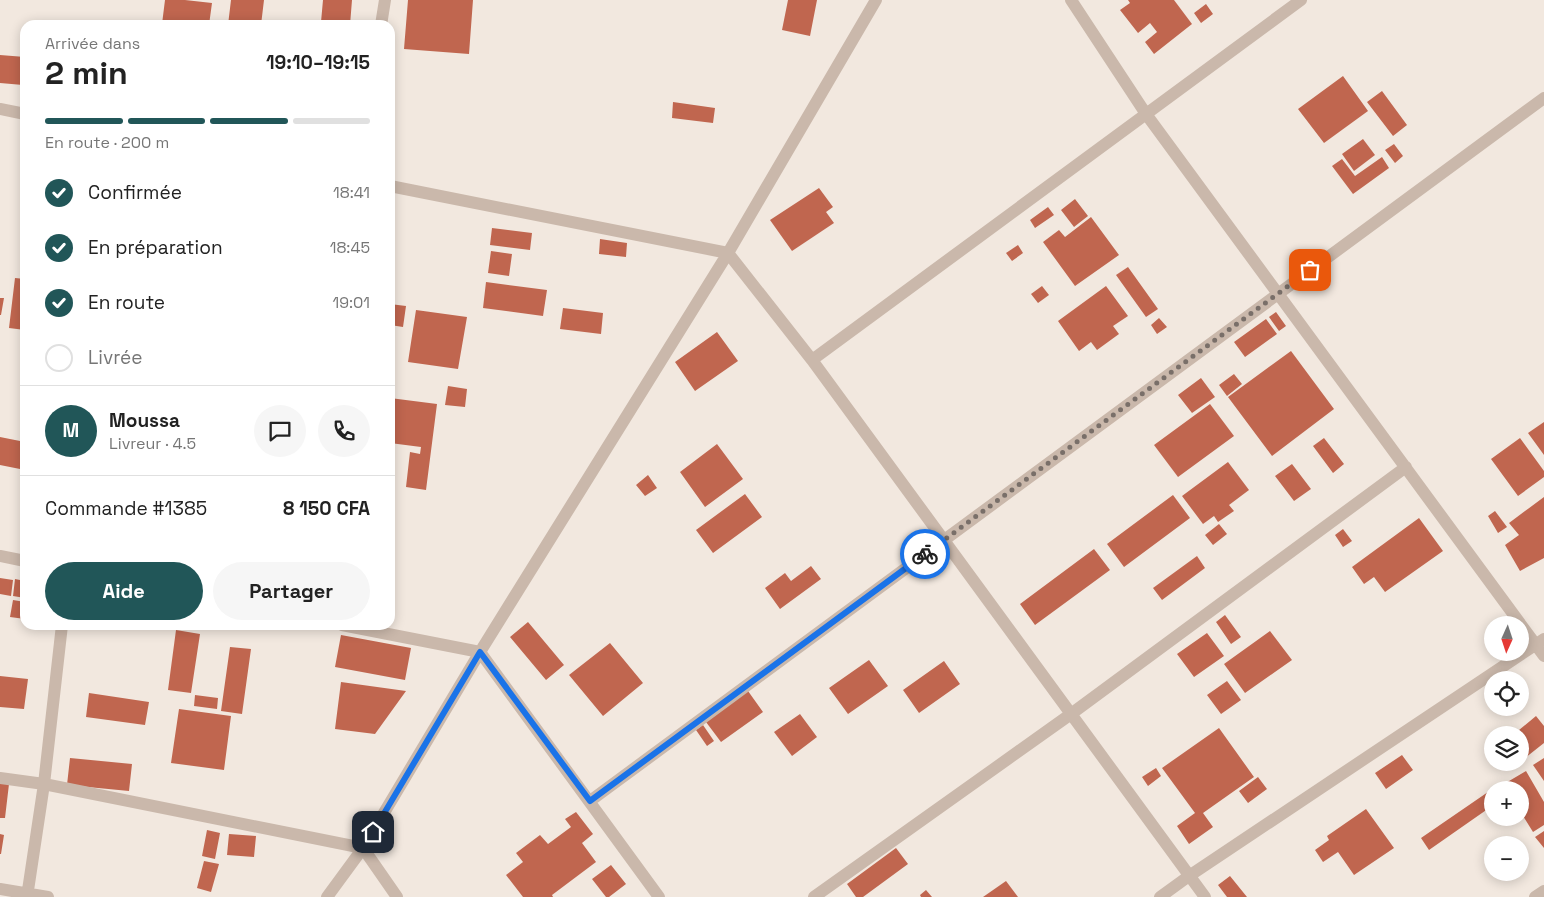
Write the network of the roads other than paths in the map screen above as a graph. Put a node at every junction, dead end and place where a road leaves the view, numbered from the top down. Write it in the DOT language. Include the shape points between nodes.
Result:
graph roads {
  1 [pos="384,0"];
  2 [pos="876,0"];
  3 [pos="1071,0"];
  4 [pos="1301,0"];
  5 [pos="382,20"];
  6 [pos="1544,98"];
  7 [pos="0,109"];
  8 [pos="20,113"];
  9 [pos="1146,114"];
  10 [pos="395,187"];
  11 [pos="728,253"];
  12 [pos="1278,293"];
  13 [pos="812,360"];
  14 [pos="1406,467"];
  15 [pos="944,540"];
  16 [pos="0,556"];
  17 [pos="20,560"];
  18 [pos="61,630"];
  19 [pos="368,630"];
  20 [pos="1540,642"];
  21 [pos="480,652"];
  22 [pos="1544,656"];
  23 [pos="1072,714"];
  24 [pos="0,778"];
  25 [pos="44,784"];
  26 [pos="590,801"];
  27 [pos="364,848"];
  28 [pos="1190,876"];
  29 [pos="0,889"];
  30 [pos="1544,891"];
  31 [pos="28,895"];
  32 [pos="48,897"];
  33 [pos="327,897"];
  34 [pos="397,897"];
  35 [pos="660,897"];
  36 [pos="814,897"];
  37 [pos="1160,897"];
  38 [pos="1205,897"];
  39 [pos="1535,897"];
  1 -- 5 [label="street"];
  2 -- 11 [label="street"];
  3 -- 9 [label="street"];
  4 -- 9 [label="street"];
  6 -- 12 [label="street"];
  7 -- 8 [label="street"];
  9 -- 12 [label="street"];
  9 -- 13 [label="street"];
  10 -- 11 [label="street"];
  11 -- 13 [label="street"];
  11 -- 21 [label="street"];
  12 -- 14 [label="street"];
  12 -- 15 [label="street"];
  13 -- 15 [label="street"];
  14 -- 20 [label="street"];
  14 -- 23 [label="street"];
  15 -- 23 [label="street"];
  15 -- 26 [label="street"];
  16 -- 17 [label="street"];
  18 -- 25 [label="street"];
  19 -- 21 [label="street"];
  20 -- 22 [label="street"];
  20 -- 28 [label="street"];
  21 -- 26 [label="street"];
  21 -- 27 [label="street"];
  23 -- 28 [label="street"];
  23 -- 36 [label="street"];
  24 -- 25 [label="street"];
  25 -- 27 [label="street"];
  25 -- 31 [label="street"];
  26 -- 35 [label="street"];
  27 -- 33 [label="street"];
  27 -- 34 [label="street"];
  28 -- 37 [label="street"];
  28 -- 38 [label="street"];
  29 -- 31 [label="street"];
  30 -- 39 [label="street"];
  31 -- 32 [label="street"];
}
